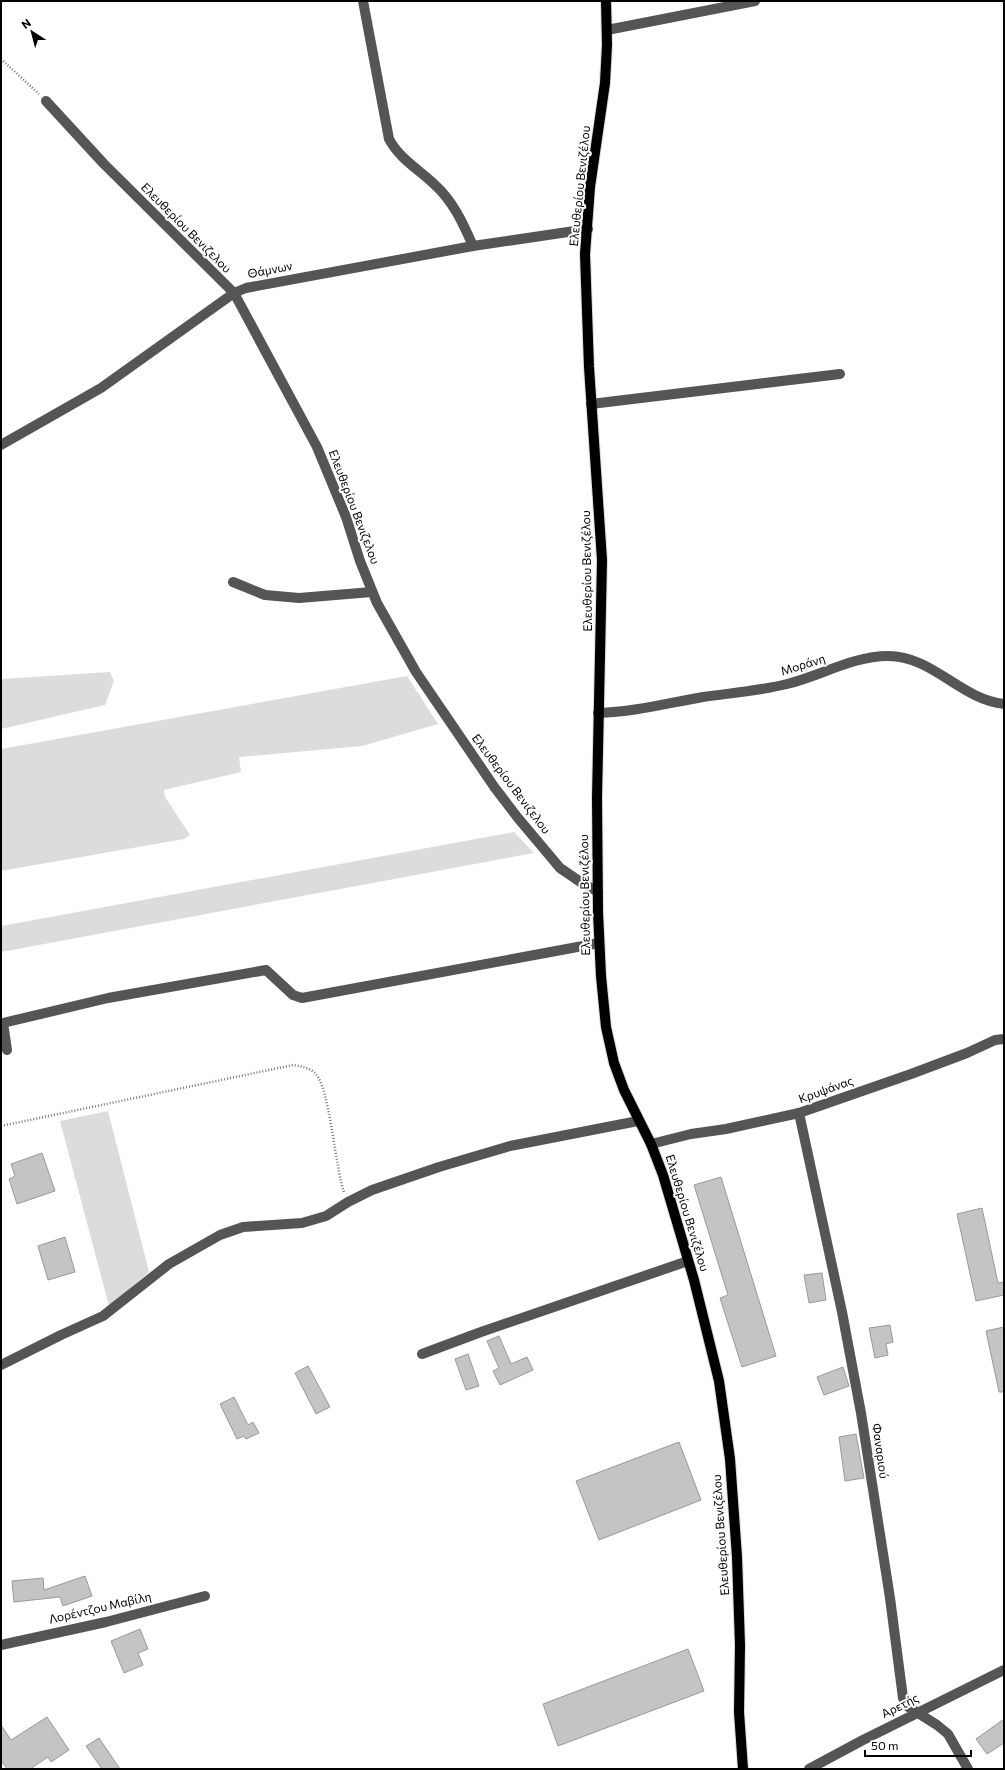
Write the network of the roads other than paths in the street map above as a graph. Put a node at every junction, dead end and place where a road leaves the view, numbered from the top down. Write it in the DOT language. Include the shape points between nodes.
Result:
graph roads {
  1 [pos="363,1"];
  2 [pos="606,1"];
  3 [pos="755,1"];
  4 [pos="607,30"];
  5 [pos="46,101"];
  6 [pos="588,229"];
  7 [pos="473,246"];
  8 [pos="234,293"];
  9 [pos="840,374"];
  10 [pos="591,404"];
  11 [pos="1,445"];
  12 [pos="233,582"];
  13 [pos="372,592"];
  14 [pos="1004,704"];
  15 [pos="598,713"];
  16 [pos="598,892"];
  17 [pos="599,943"];
  18 [pos="1004,1039"];
  19 [pos="7,1050"];
  20 [pos="800,1113"];
  21 [pos="638,1121"];
  22 [pos="651,1144"];
  23 [pos="688,1261"];
  24 [pos="422,1354"];
  25 [pos="1,1364"];
  26 [pos="205,1596"];
  27 [pos="1,1645"];
  28 [pos="1004,1670"];
  29 [pos="917,1712"];
  30 [pos="743,1769"];
  31 [pos="809,1769"];
  32 [pos="968,1769"];
  1 -- 7 [label="street" via="389,138 400,155 448,199 460,217"];
  2 -- 4 [label="main road, Ελευθερίου Βενιζέλου"];
  3 -- 4 [label="street"];
  4 -- 6 [label="main road, Ελευθερίου Βενιζέλου" via="605,83 590,187"];
  5 -- 8 [label="street, Ελευθερίου Βενιζελου" via="104,164"];
  6 -- 7 [label="street, Θάμνων"];
  6 -- 10 [label="main road, Ελευθερίου Βενιζέλου" via="585,254"];
  7 -- 8 [label="street, Θάμνων" via="257,285"];
  8 -- 11 [label="street, Θάμνων" via="101,388"];
  8 -- 13 [label="street, Ελευθερίου Βενιζελου" via="317,447 346,517"];
  9 -- 10 [label="street"];
  10 -- 15 [label="main road, Ελευθερίου Βενιζέλου" via="602,560"];
  12 -- 13 [label="street" via="265,595 299,598"];
  13 -- 16 [label="street, Ελευθερίου Βενιζελου" via="416,672 495,788 560,868"];
  14 -- 15 [label="street, Μοράνη" via="973,695 911,659 889,656 846,664 786,685 631,711"];
  15 -- 16 [label="main road, Ελευθερίου Βενιζέλου"];
  16 -- 17 [label="main road, Ελευθερίου Βενιζέλου"];
  17 -- 19 [label="street" via="302,998 293,995 266,970 132,994 3,1023"];
  17 -- 21 [label="main road, Ελευθερίου Βενιζέλου" via="603,1002 611,1048 624,1090"];
  18 -- 20 [label="street, Κρυψάνας" via="995,1040 911,1074"];
  20 -- 22 [label="street, Κρυψάνας"];
  20 -- 29 [label="street, Φαναριού" via="861,1413 903,1698 907,1706"];
  21 -- 22 [label="main road, Ελευθερίου Βενιζέλου"];
  21 -- 25 [label="street" via="510,1146 372,1190 326,1216 302,1223 243,1227 220,1235 169,1264 103,1316"];
  22 -- 23 [label="main road, Ελευθερίου Βενιζέλου" via="663,1175"];
  23 -- 24 [label="street"];
  23 -- 30 [label="main road, Ελευθερίου Βενιζέλου" via="716,1363 726,1425 737,1557 739,1712"];
  26 -- 27 [label="street, Λορέντζου Μαβίλη" via="106,1622"];
  28 -- 29 [label="street, Αρετής"];
  29 -- 31 [label="street, Αρετής"];
  29 -- 32 [label="street, Φαναριού" via="948,1734"];
}
